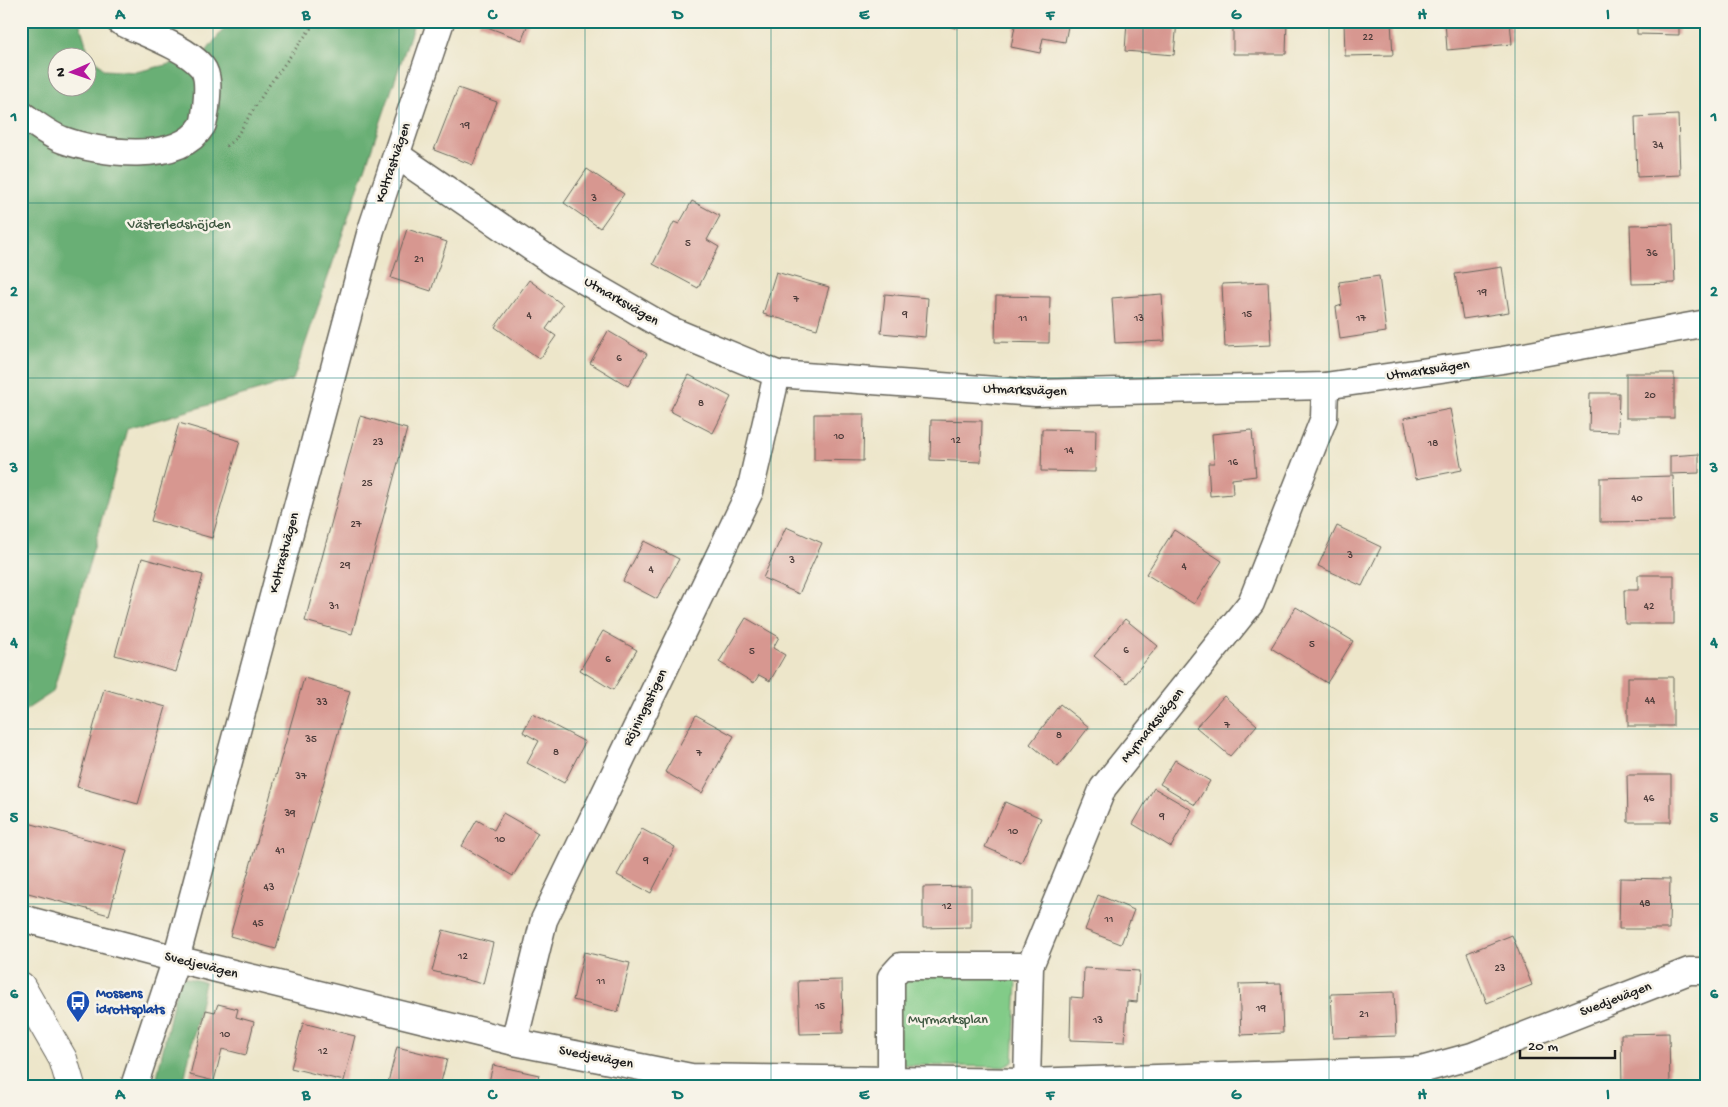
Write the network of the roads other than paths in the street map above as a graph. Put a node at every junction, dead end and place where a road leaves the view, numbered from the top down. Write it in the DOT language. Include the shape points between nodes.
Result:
graph roads {
  1 [pos="119,21"];
  2 [pos="440,21"];
  3 [pos="21,114"];
  4 [pos="398,156"];
  5 [pos="1707,323"];
  6 [pos="777,374"];
  7 [pos="1325,386"];
  8 [pos="21,918"];
  9 [pos="176,960"];
  10 [pos="1030,966"];
  11 [pos="1707,971"];
  12 [pos="21,986"];
  13 [pos="514,1042"];
  14 [pos="891,1080"];
  15 [pos="1027,1082"];
  16 [pos="71,1086"];
  17 [pos="134,1086"];
  1 -- 3 [label="street" via="185,53 203,68 207,81 203,125 192,138 180,145 155,151 101,150 62,139"];
  2 -- 4 [label="street, Koltrastvägen"];
  4 -- 6 [label="street, Utmarksvägen" via="557,265 668,329"];
  4 -- 9 [label="street, Koltrastvägen" via="371,230"];
  5 -- 7 [label="street, Utmarksvägen" via="1503,360"];
  6 -- 7 [label="street, Utmarksvägen" via="1036,394"];
  6 -- 13 [label="street, Röjningsstigen" via="750,491 544,920"];
  7 -- 10 [label="street, Myrmarksvägen" via="1324,418 1251,603 1102,788"];
  8 -- 9 [label="street, Svedjevägen"];
  9 -- 13 [label="street, Svedjevägen"];
  9 -- 17 [label="street, Koltrastvägen"];
  10 -- 14 [label="street" via="901,966 891,977"];
  10 -- 15 [label="street, Myrmarksvägen"];
  11 -- 15 [label="street, Svedjevägen" via="1689,971 1472,1056 1421,1070"];
  12 -- 16 [label="street" via="63,1059"];
  13 -- 14 [label="street, Svedjevägen" via="691,1077"];
  14 -- 15 [label="street, Svedjevägen"];
}
